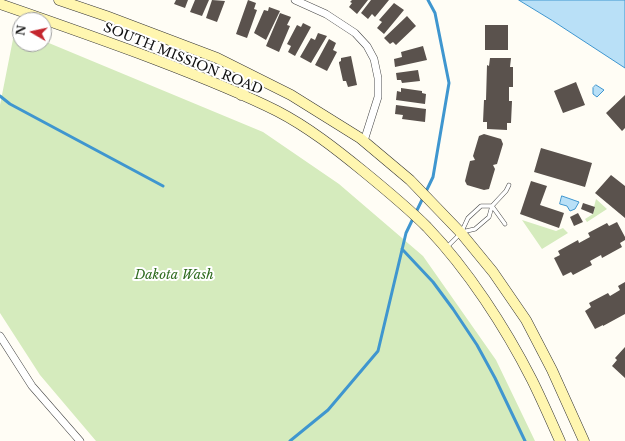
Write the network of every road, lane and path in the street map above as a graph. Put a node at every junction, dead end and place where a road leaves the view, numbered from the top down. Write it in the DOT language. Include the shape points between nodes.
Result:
graph roads {
  1 [pos="59,0"];
  2 [pos="295,0"];
  3 [pos="0,2"];
  4 [pos="250,75"];
  5 [pos="241,95"];
  6 [pos="364,141"];
  7 [pos="509,185"];
  8 [pos="492,206"];
  9 [pos="504,222"];
  10 [pos="461,233"];
  11 [pos="445,248"];
  12 [pos="0,336"];
  13 [pos="80,441"];
  14 [pos="560,441"];
  15 [pos="584,441"];
  1 -- 4 [label="main road, SOUTH MISSION ROAD" via="217,58"];
  2 -- 6 [label="street" via="326,14 355,33 367,46 374,59 378,97"];
  3 -- 5 [label="main road, SOUTH MISSION ROAD" via="208,80"];
  4 -- 5 [label="main road"];
  4 -- 6 [label="main road, SOUTH MISSION ROAD" via="291,94"];
  5 -- 11 [label="main road, SOUTH MISSION ROAD" via="308,129 345,156 401,202"];
  6 -- 10 [label="main road, SOUTH MISSION ROAD" via="410,180"];
  7 -- 8 [label="lane"];
  8 -- 9 [label="lane"];
  8 -- 10 [label="lane" via="488,217 475,229"];
  8 -- 10 [label="lane" via="481,206 468,218"];
  10 -- 11 [label="lane"];
  10 -- 15 [label="main road, SOUTH MISSION ROAD" via="493,272 526,320"];
  11 -- 14 [label="main road, SOUTH MISSION ROAD" via="474,284 505,332 532,380"];
  12 -- 13 [label="street" via="32,386"];
}
